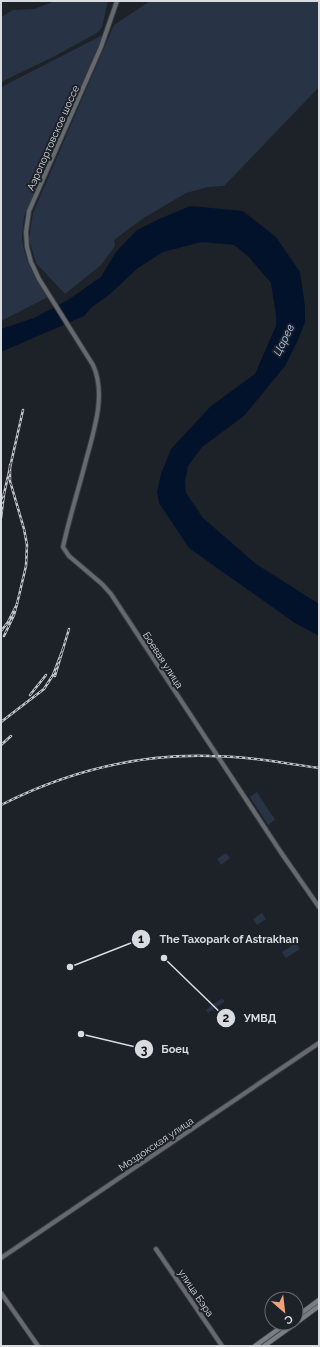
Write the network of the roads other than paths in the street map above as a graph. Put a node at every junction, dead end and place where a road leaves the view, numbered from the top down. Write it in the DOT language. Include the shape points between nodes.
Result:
graph roads {
  1 [pos="117,1"];
  2 [pos="82,347"];
  3 [pos="319,907"];
  4 [pos="319,1043"];
  5 [pos="156,1249"];
  6 [pos="1,1258"];
  7 [pos="1,1293"];
  8 [pos="319,1300"];
  9 [pos="319,1306"];
  10 [pos="304,1311"];
  11 [pos="304,1317"];
  12 [pos="276,1331"];
  13 [pos="285,1331"];
  14 [pos="38,1346"];
  15 [pos="222,1346"];
  16 [pos="255,1346"];
  17 [pos="264,1346"];
  1 -- 2 [label="main road, Аэропортовское шоссе" via="101,47 36,194 28,216 26,232 31,262"];
  2 -- 3 [label="main road, Боевая улица" via="96,373 97,410 64,542 65,552 111,594"];
  4 -- 6 [label="main road, Моздокская улица"];
  5 -- 15 [label="main road, улица Бэра"];
  7 -- 14 [label="main road"];
  8 -- 10 [label="main road"];
  9 -- 11 [label="main road"];
  12 -- 16 [label="main road"];
  13 -- 17 [label="main road"];
}
